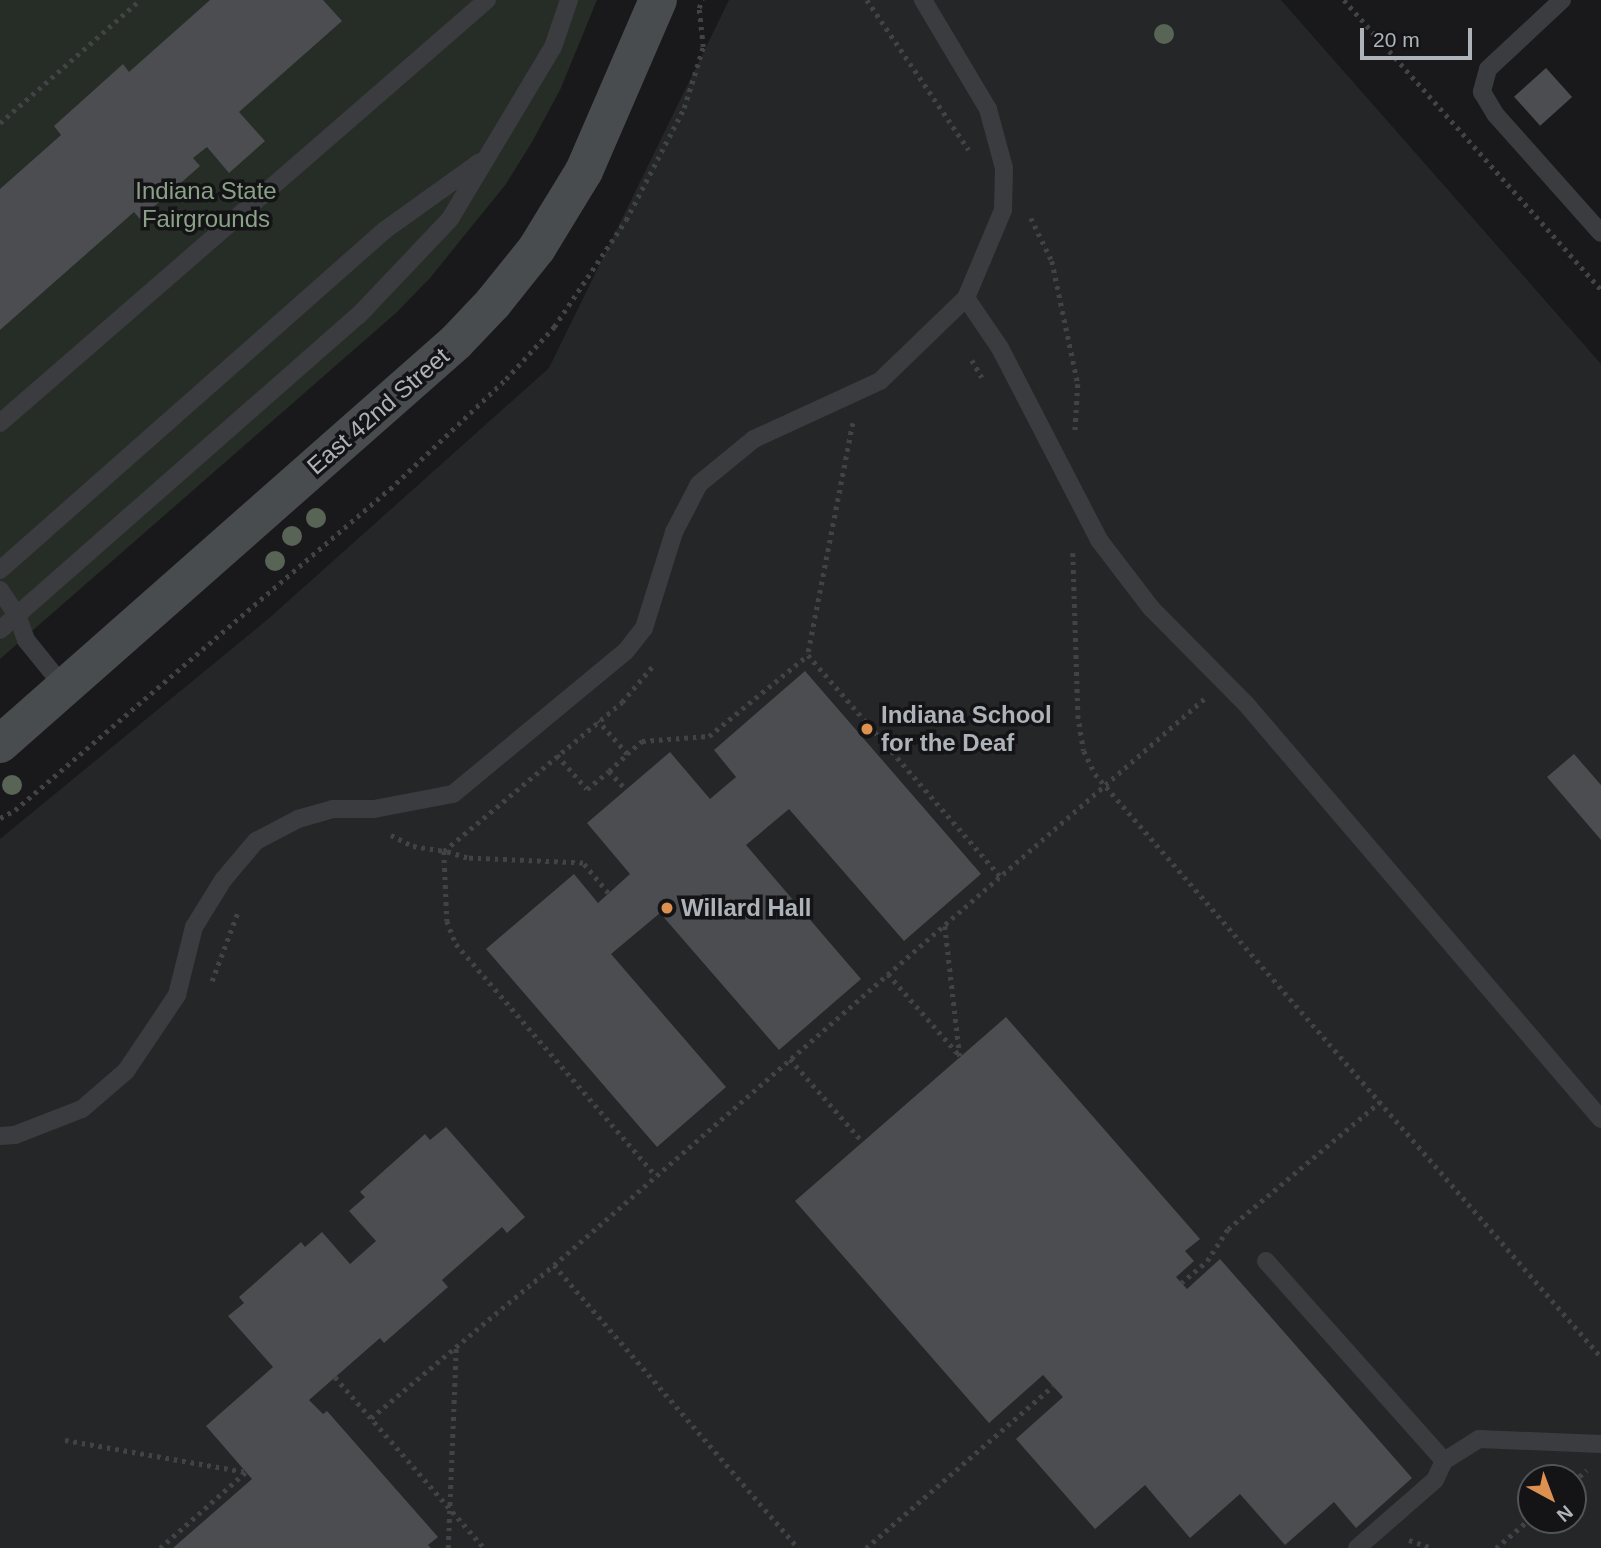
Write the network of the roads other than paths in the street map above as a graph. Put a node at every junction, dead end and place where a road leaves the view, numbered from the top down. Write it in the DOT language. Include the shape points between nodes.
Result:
graph roads {
  1 [pos="487,0"];
  2 [pos="569,0"];
  3 [pos="658,0"];
  4 [pos="923,0"];
  5 [pos="1562,0"];
  6 [pos="485,158"];
  7 [pos="1601,233"];
  8 [pos="966,299"];
  9 [pos="0,422"];
  10 [pos="0,570"];
  11 [pos="0,590"];
  12 [pos="17,615"];
  13 [pos="0,630"];
  14 [pos="64,687"];
  15 [pos="0,744"];
  16 [pos="1601,1119"];
  17 [pos="0,1136"];
  18 [pos="1266,1261"];
  19 [pos="1601,1444"];
  20 [pos="1444,1461"];
  21 [pos="1357,1548"];
  1 -- 9 [label="lane"];
  2 -- 6 [label="lane" via="552,47"];
  3 -- 14 [label="street, East 42nd Street" via="584,171 537,248 499,297 456,342"];
  4 -- 8 [label="lane" via="988,109 1004,168 1003,210"];
  5 -- 7 [label="lane" via="1488,69 1482,92 1495,114"];
  6 -- 10 [label="lane" via="385,230"];
  6 -- 12 [label="lane" via="450,219 358,316"];
  8 -- 16 [label="lane" via="1000,348 1099,540 1151,608 1224,681"];
  8 -- 17 [label="lane" via="880,381 754,439 699,484 674,532 644,628 626,650 453,794 374,809 331,809 256,841 223,880 194,927 177,996 126,1071 82,1109 15,1135"];
  11 -- 12 [label="lane"];
  12 -- 13 [label="lane"];
  12 -- 14 [label="lane" via="26,640"];
  14 -- 15 [label="street, East 42nd Street"];
  18 -- 20 [label="lane"];
  19 -- 20 [label="lane" via="1479,1439"];
  20 -- 21 [label="lane" via="1435,1480"];
}
